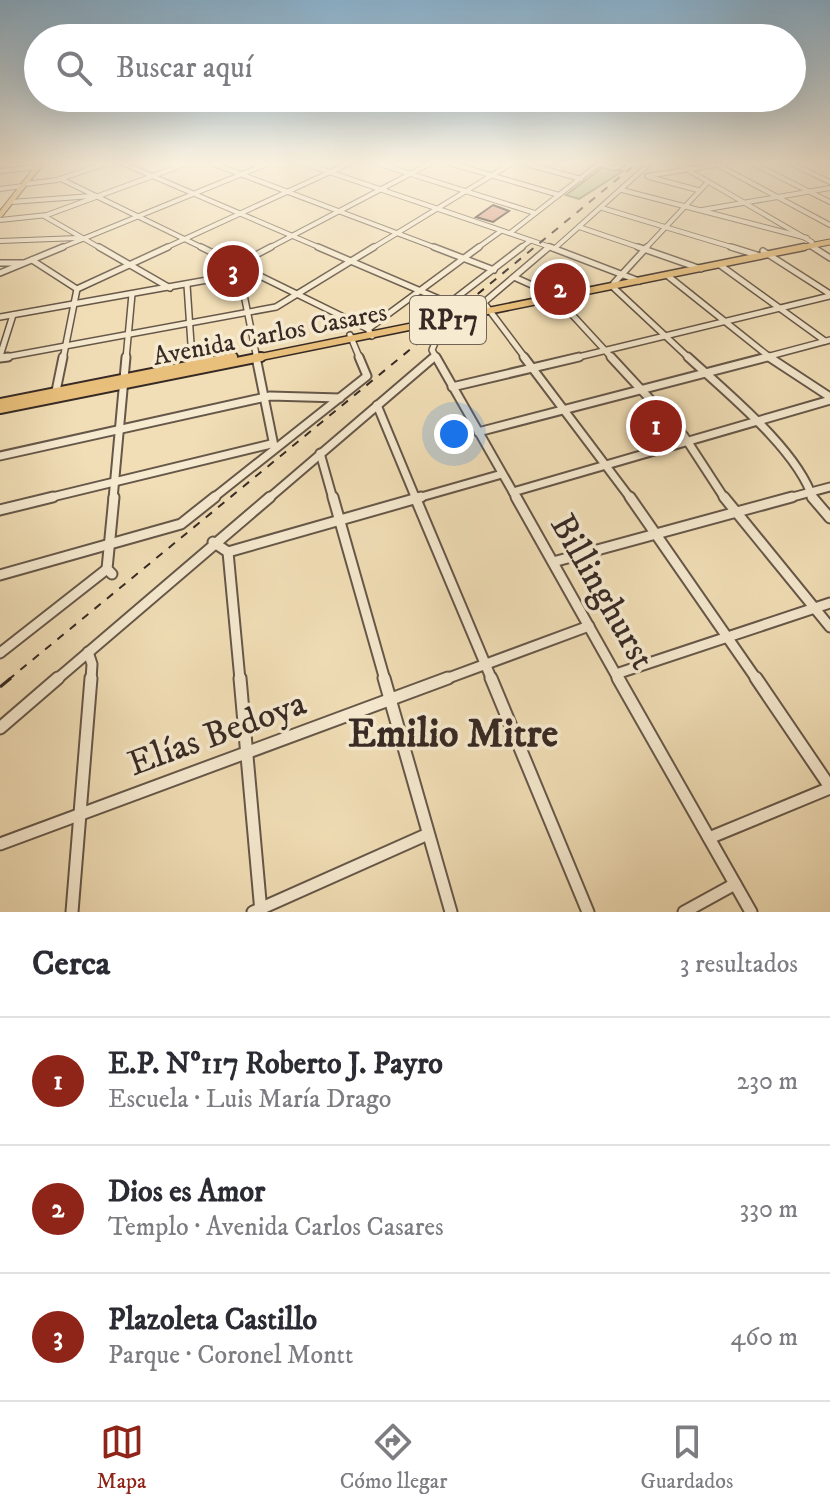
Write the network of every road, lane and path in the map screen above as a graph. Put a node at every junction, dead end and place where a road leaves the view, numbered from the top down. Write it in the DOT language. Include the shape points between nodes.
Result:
graph roads {
  1 [pos="71,206"];
  2 [pos="117,206"];
  3 [pos="165,206"];
  4 [pos="221,206"];
  5 [pos="258,206"];
  6 [pos="324,206"];
  7 [pos="350,206"];
  8 [pos="427,206"];
  9 [pos="443,206"];
  10 [pos="512,206"];
  11 [pos="545,206"];
  12 [pos="605,206"];
  13 [pos="678,206"];
  14 [pos="731,206"];
  15 [pos="749,206"];
  16 [pos="794,206"];
  17 [pos="683,207"];
  18 [pos="602,208"];
  19 [pos="437,209"];
  20 [pos="339,211"];
  21 [pos="700,211"];
  22 [pos="535,213"];
  23 [pos="240,214"];
  24 [pos="44,216"];
  25 [pos="139,216"];
  26 [pos="0,218"];
  27 [pos="830,225"];
  28 [pos="665,226"];
  29 [pos="579,227"];
  30 [pos="501,231"];
  31 [pos="397,233"];
  32 [pos="510,233"];
  33 [pos="292,236"];
  34 [pos="82,238"];
  35 [pos="186,239"];
  36 [pos="830,240"];
  37 [pos="0,241"];
  38 [pos="530,241"];
  39 [pos="810,242"];
  40 [pos="551,248"];
  41 [pos="645,248"];
  42 [pos="761,254"];
  43 [pos="830,258"];
  44 [pos="464,259"];
  45 [pos="29,262"];
  46 [pos="351,262"];
  47 [pos="0,263"];
  48 [pos="129,265"];
  49 [pos="238,265"];
  50 [pos="720,265"];
  51 [pos="699,267"];
  52 [pos="494,270"];
  53 [pos="252,272"];
  54 [pos="623,272"];
  55 [pos="0,273"];
  56 [pos="240,276"];
  57 [pos="668,276"];
  58 [pos="514,277"];
  59 [pos="638,280"];
  60 [pos="206,281"];
  61 [pos="187,285"];
  62 [pos="614,285"];
  63 [pos="170,288"];
  64 [pos="77,289"];
  65 [pos="421,291"];
  66 [pos="132,294"];
  67 [pos="298,294"];
  68 [pos="830,295"];
  69 [pos="555,296"];
  70 [pos="74,304"];
  71 [pos="451,304"];
  72 [pos="0,307"];
  73 [pos="488,307"];
  74 [pos="780,308"];
  75 [pos="248,313"];
  76 [pos="475,313"];
  77 [pos="13,315"];
  78 [pos="2,317"];
  79 [pos="426,321"];
  80 [pos="724,321"];
  81 [pos="189,323"];
  82 [pos="370,332"];
  83 [pos="129,334"];
  84 [pos="665,335"];
  85 [pos="351,337"];
  86 [pos="828,341"];
  87 [pos="67,345"];
  88 [pos="604,350"];
  89 [pos="256,355"];
  90 [pos="435,356"];
  91 [pos="768,356"];
  92 [pos="0,357"];
  93 [pos="192,364"];
  94 [pos="534,367"];
  95 [pos="706,372"];
  96 [pos="125,380"];
  97 [pos="452,387"];
  98 [pos="641,389"];
  99 [pos="56,391"];
  100 [pos="264,397"];
  101 [pos="340,398"];
  102 [pos="830,399"];
  103 [pos="377,405"];
  104 [pos="0,406"];
  105 [pos="566,409"];
  106 [pos="757,420"];
  107 [pos="120,430"];
  108 [pos="478,432"];
  109 [pos="688,441"];
  110 [pos="273,446"];
  111 [pos="320,453"];
  112 [pos="0,456"];
  113 [pos="607,465"];
  114 [pos="502,474"];
  115 [pos="116,482"];
  116 [pos="830,487"];
  117 [pos="513,492"];
  118 [pos="811,493"];
  119 [pos="417,498"];
  120 [pos="0,510"];
  121 [pos="735,514"];
  122 [pos="830,518"];
  123 [pos="341,519"];
  124 [pos="658,535"];
  125 [pos="213,542"];
  126 [pos="112,545"];
  127 [pos="228,552"];
  128 [pos="553,562"];
  129 [pos="0,575"];
  130 [pos="830,603"];
  131 [pos="814,608"];
  132 [pos="589,626"];
  133 [pos="830,627"];
  134 [pos="727,636"];
  135 [pos="88,652"];
  136 [pos="0,653"];
  137 [pos="486,665"];
  138 [pos="616,674"];
  139 [pos="390,700"];
  140 [pos="0,728"];
  141 [pos="246,753"];
  142 [pos="830,787"];
  143 [pos="79,815"];
  144 [pos="428,834"];
  145 [pos="709,838"];
  146 [pos="0,844"];
  147 [pos="735,884"];
  148 [pos="258,911"];
  149 [pos="72,912"];
  150 [pos="451,912"];
  151 [pos="588,912"];
  152 [pos="684,912"];
  153 [pos="751,912"];
  1 -- 24 [label="street"];
  2 -- 25 [label="street"];
  3 -- 25 [label="street"];
  4 -- 23 [label="street"];
  5 -- 23 [label="street"];
  6 -- 20 [label="street"];
  7 -- 20 [label="street"];
  8 -- 19 [label="street"];
  9 -- 19 [label="street"];
  10 -- 22 [label="street"];
  11 -- 22 [label="street"];
  12 -- 18 [label="street"];
  13 -- 17 [label="street"];
  14 -- 21 [label="street"];
  15 -- 39 [label="street"];
  16 -- 27 [label="street"];
  17 -- 21 [label="street"];
  17 -- 28 [label="street"];
  18 -- 28 [label="street"];
  18 -- 29 [label="street"];
  19 -- 30 [label="street"];
  19 -- 31 [label="street"];
  20 -- 31 [label="street"];
  20 -- 33 [label="street"];
  21 -- 39 [label="street"];
  22 -- 32 [label="street"];
  23 -- 33 [label="street"];
  23 -- 35 [label="street"];
  24 -- 26 [label="street"];
  24 -- 34 [label="street"];
  25 -- 34 [label="street"];
  25 -- 35 [label="street"];
  28 -- 41 [label="street"];
  28 -- 42 [label="street"];
  29 -- 40 [label="street"];
  29 -- 41 [label="street"];
  30 -- 32 [label="street"];
  30 -- 44 [label="street"];
  31 -- 44 [label="street"];
  31 -- 46 [label="street"];
  32 -- 38 [label="street"];
  33 -- 46 [label="street"];
  33 -- 49 [label="street"];
  34 -- 37 [label="street"];
  34 -- 45 [label="street"];
  34 -- 48 [label="street"];
  35 -- 48 [label="street"];
  35 -- 49 [label="street"];
  36 -- 39 [label="main road, Avenida Carlos Casares / RP17"];
  38 -- 40 [label="street"];
  38 -- 52 [label="street"];
  39 -- 42 [label="main road, Avenida Carlos Casares / RP17"];
  39 -- 43 [label="street"];
  40 -- 54 [label="street"];
  40 -- 58 [label="street"];
  41 -- 51 [label="street"];
  41 -- 54 [label="street"];
  42 -- 50 [label="main road, Avenida Carlos Casares / RP17"];
  42 -- 51 [label="main road, Avenida Carlos Casares / RP17"];
  42 -- 68 [label="street"];
  44 -- 52 [label="street"];
  44 -- 65 [label="street"];
  45 -- 47 [label="street"];
  45 -- 55 [label="street"];
  45 -- 64 [label="street"];
  46 -- 65 [label="street"];
  46 -- 67 [label="street"];
  48 -- 63 [label="street"];
  48 -- 64 [label="street"];
  49 -- 53 [label="street"];
  49 -- 56 [label="street"];
  49 -- 60 [label="street"];
  50 -- 51 [label="main road, Avenida Carlos Casares / RP17"];
  50 -- 74 [label="street"];
  51 -- 57 [label="main road, Avenida Carlos Casares / RP17"];
  51 -- 59 [label="main road, Avenida Carlos Casares / RP17"];
  52 -- 71 [label="street"];
  53 -- 56 [label="street"];
  53 -- 67 [label="street"];
  54 -- 59 [label="street"];
  54 -- 62 [label="street"];
  56 -- 60 [label="street"];
  56 -- 75 [label="street"];
  57 -- 59 [label="main road, Avenida Carlos Casares / RP17"];
  57 -- 80 [label="street"];
  58 -- 69 [label="street"];
  58 -- 73 [label="street"];
  59 -- 62 [label="main road, Avenida Carlos Casares / RP17"];
  60 -- 61 [label="street"];
  61 -- 63 [label="street"];
  61 -- 81 [label="street"];
  62 -- 69 [label="main road, Avenida Carlos Casares / RP17"];
  62 -- 84 [label="street"];
  63 -- 66 [label="street"];
  64 -- 70 [label="street"];
  65 -- 71 [label="street"];
  65 -- 82 [label="street"];
  66 -- 70 [label="street"];
  66 -- 83 [label="street"];
  67 -- 75 [label="street" via="276,307"];
  67 -- 82 [label="street"];
  68 -- 74 [label="street"];
  69 -- 73 [label="main road, Avenida Carlos Casares / RP17"];
  69 -- 88 [label="street"];
  70 -- 77 [label="street"];
  70 -- 87 [label="street"];
  71 -- 79 [label="street"];
  72 -- 78 [label="street"];
  73 -- 76 [label="main road, Avenida Carlos Casares / RP17"];
  73 -- 76 [label="street"];
  73 -- 94 [label="street"];
  74 -- 80 [label="street"];
  74 -- 86 [label="street"];
  75 -- 81 [label="street"];
  75 -- 89 [label="street"];
  76 -- 79 [label="main road, Avenida Carlos Casares / RP17"];
  76 -- 82 [label="main road, Avenida Carlos Casares / RP17"];
  76 -- 90 [label="street" via="437,338"];
  77 -- 78 [label="street"];
  77 -- 92 [label="street"];
  79 -- 82 [label="main road, Avenida Carlos Casares / RP17"];
  80 -- 84 [label="street"];
  80 -- 91 [label="street"];
  81 -- 83 [label="street"];
  81 -- 93 [label="street"];
  82 -- 85 [label="main road, Avenida Carlos Casares / RP17"];
  83 -- 87 [label="street"];
  83 -- 96 [label="street"];
  84 -- 88 [label="street"];
  84 -- 95 [label="street"];
  85 -- 89 [label="main road, Avenida Carlos Casares / RP17"];
  85 -- 101 [label="street" via="367,376"];
  86 -- 91 [label="street"];
  87 -- 92 [label="street"];
  87 -- 99 [label="street"];
  88 -- 94 [label="street"];
  88 -- 98 [label="street"];
  89 -- 93 [label="main road, Avenida Carlos Casares / RP17"];
  89 -- 96 [label="main road, Avenida Carlos Casares / RP17"];
  89 -- 100 [label="street"];
  90 -- 97 [label="street, Billinghurst"];
  90 -- 103 [label="street"];
  91 -- 95 [label="street"];
  91 -- 102 [label="street"];
  93 -- 96 [label="main road, Avenida Carlos Casares / RP17"];
  94 -- 97 [label="street"];
  94 -- 105 [label="street"];
  95 -- 98 [label="street"];
  95 -- 106 [label="street"];
  96 -- 99 [label="main road, Avenida Carlos Casares / RP17"];
  96 -- 104 [label="main road, Avenida Carlos Casares / RP17"];
  96 -- 107 [label="street"];
  97 -- 108 [label="street, Billinghurst"];
  98 -- 105 [label="street"];
  98 -- 109 [label="street"];
  99 -- 104 [label="main road, Avenida Carlos Casares / RP17"];
  100 -- 101 [label="street"];
  100 -- 107 [label="street"];
  100 -- 110 [label="street"];
  101 -- 110 [label="street"];
  102 -- 106 [label="street"];
  103 -- 111 [label="street"];
  103 -- 119 [label="street"];
  105 -- 108 [label="street"];
  105 -- 113 [label="street"];
  106 -- 109 [label="street"];
  106 -- 118 [label="street"];
  107 -- 112 [label="street"];
  107 -- 115 [label="street"];
  108 -- 114 [label="street, Billinghurst"];
  109 -- 113 [label="street"];
  109 -- 121 [label="street"];
  110 -- 115 [label="street"];
  110 -- 126 [label="street" via="176,527"];
  111 -- 123 [label="street"];
  111 -- 125 [label="street"];
  113 -- 117 [label="street"];
  113 -- 124 [label="street"];
  114 -- 117 [label="street, Billinghurst"];
  114 -- 119 [label="street"];
  115 -- 120 [label="street"];
  115 -- 126 [label="street"];
  116 -- 118 [label="street"];
  117 -- 128 [label="street, Billinghurst"];
  118 -- 121 [label="street"];
  118 -- 122 [label="street"];
  119 -- 123 [label="street"];
  119 -- 137 [label="street"];
  121 -- 124 [label="street"];
  121 -- 131 [label="street"];
  123 -- 127 [label="street"];
  123 -- 139 [label="street"];
  124 -- 128 [label="street"];
  124 -- 134 [label="street"];
  125 -- 127 [label="street"];
  125 -- 135 [label="street"];
  126 -- 129 [label="street"];
  126 -- 136 [label="street" via="109,572"];
  127 -- 141 [label="street"];
  128 -- 132 [label="street, Billinghurst"];
  130 -- 131 [label="street"];
  131 -- 133 [label="street"];
  131 -- 134 [label="street"];
  132 -- 137 [label="street, Elías Bedoya"];
  132 -- 138 [label="street, Billinghurst"];
  134 -- 138 [label="street"];
  134 -- 142 [label="street"];
  135 -- 140 [label="street"];
  135 -- 143 [label="street" via="92,664"];
  137 -- 139 [label="street, Elías Bedoya"];
  137 -- 151 [label="street"];
  138 -- 145 [label="street, Billinghurst"];
  139 -- 141 [label="street, Elías Bedoya"];
  139 -- 144 [label="street"];
  141 -- 143 [label="street, Elías Bedoya"];
  141 -- 148 [label="street"];
  142 -- 145 [label="street"];
  143 -- 146 [label="street, Elías Bedoya"];
  143 -- 149 [label="street"];
  144 -- 148 [label="street"];
  144 -- 150 [label="street"];
  145 -- 147 [label="street, Billinghurst"];
  147 -- 152 [label="street"];
  147 -- 153 [label="street, Billinghurst"];
}
